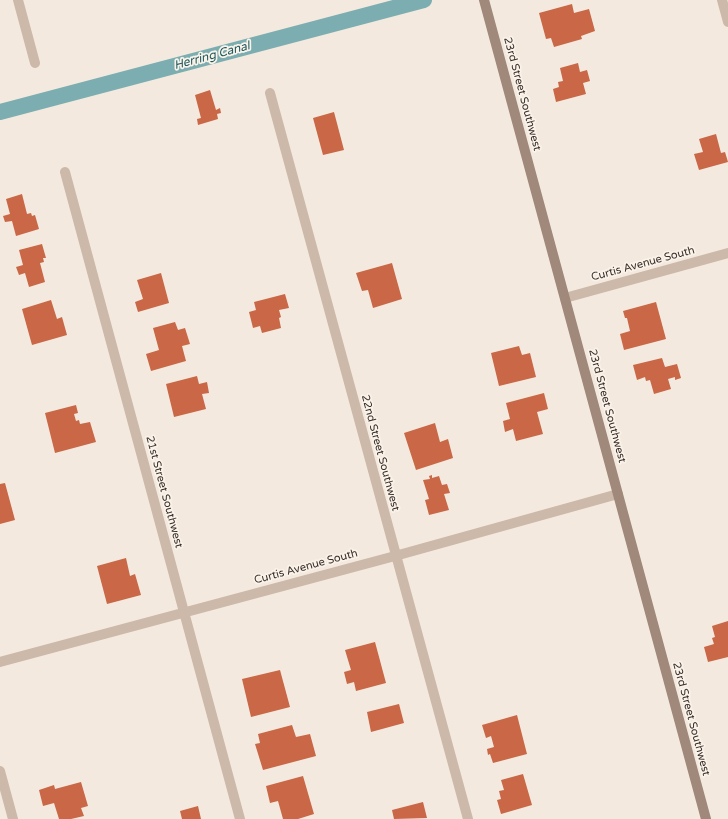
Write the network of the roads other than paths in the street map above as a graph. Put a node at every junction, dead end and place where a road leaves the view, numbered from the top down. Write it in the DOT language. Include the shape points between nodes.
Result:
graph roads {
  1 [pos="18,0"];
  2 [pos="484,0"];
  3 [pos="722,0"];
  4 [pos="728,22"];
  5 [pos="35,63"];
  6 [pos="270,93"];
  7 [pos="65,172"];
  8 [pos="728,253"];
  9 [pos="565,298"];
  10 [pos="618,494"];
  11 [pos="395,556"];
  12 [pos="183,613"];
  13 [pos="0,662"];
  14 [pos="0,771"];
  15 [pos="13,819"];
  16 [pos="240,819"];
  17 [pos="468,819"];
  18 [pos="706,819"];
  1 -- 5 [label="street"];
  2 -- 9 [label="street, 23rd Street Southwest"];
  3 -- 4 [label="street"];
  6 -- 11 [label="street, 22nd Street Southwest"];
  7 -- 12 [label="street, 21st Street Southwest"];
  8 -- 9 [label="street, Curtis Avenue South"];
  9 -- 10 [label="street, 23rd Street Southwest"];
  10 -- 11 [label="street, Curtis Avenue South"];
  10 -- 18 [label="street, 23rd Street Southwest"];
  11 -- 12 [label="street, Curtis Avenue South"];
  11 -- 17 [label="street, 22nd Street Southwest"];
  12 -- 13 [label="street, Curtis Avenue South"];
  12 -- 16 [label="street, 21st Street Southwest"];
  14 -- 15 [label="street"];
}
